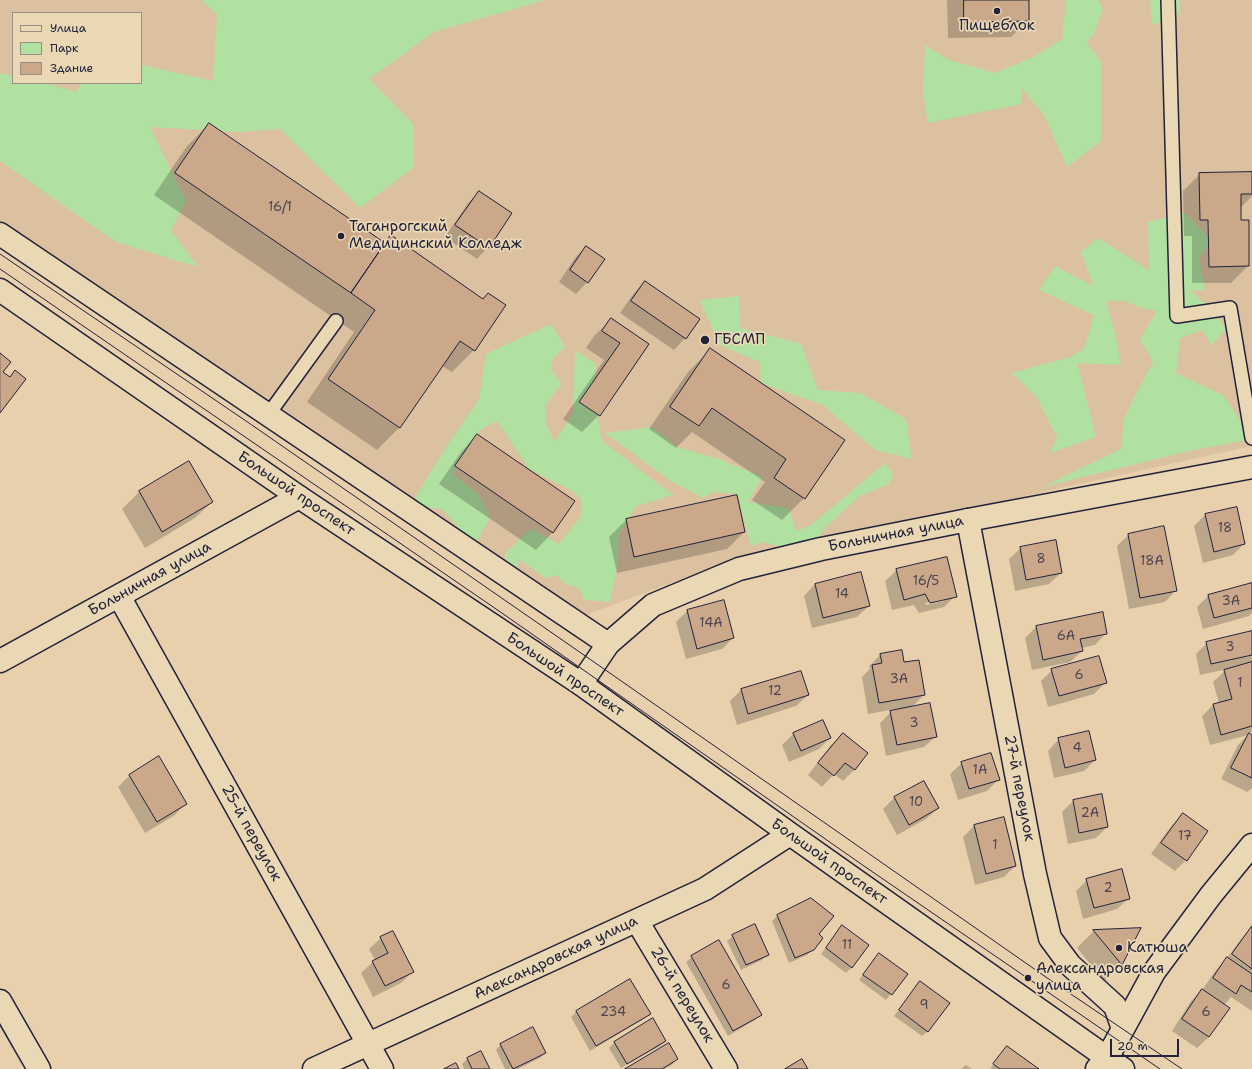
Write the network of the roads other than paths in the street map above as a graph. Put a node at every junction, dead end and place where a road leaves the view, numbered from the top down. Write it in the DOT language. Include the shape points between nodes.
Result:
graph roads {
  1 [pos="1168,0"];
  2 [pos="0,234"];
  3 [pos="0,290"];
  4 [pos="336,321"];
  5 [pos="268,415"];
  6 [pos="1252,438"];
  7 [pos="1252,467"];
  8 [pos="299,497"];
  9 [pos="968,520"];
  10 [pos="120,596"];
  11 [pos="608,644"];
  12 [pos="0,661"];
  13 [pos="581,684"];
  14 [pos="790,834"];
  15 [pos="1252,845"];
  16 [pos="637,921"];
  17 [pos="0,1001"];
  18 [pos="1124,1029"];
  19 [pos="368,1044"];
  20 [pos="1109,1065"];
  21 [pos="39,1069"];
  22 [pos="314,1069"];
  23 [pos="382,1069"];
  24 [pos="726,1069"];
  1 -- 6 [label="lane" via="1177,316 1230,308"];
  2 -- 5 [label="street"];
  3 -- 8 [label="street, Большой проспект"];
  4 -- 5 [label="lane"];
  5 -- 11 [label="street"];
  7 -- 9 [label="street, Больничная улица"];
  8 -- 10 [label="street, Больничная улица"];
  8 -- 13 [label="street, Большой проспект"];
  9 -- 11 [label="street, Больничная улица" via="739,569 654,605"];
  9 -- 18 [label="street, 27-й переулок" via="1035,874 1050,938 1070,965 1115,1006"];
  10 -- 12 [label="street, Больничная улица"];
  10 -- 19 [label="street, 25-й переулок"];
  11 -- 13 [label="street, Больничная улица"];
  13 -- 14 [label="street, Большой проспект"];
  14 -- 16 [label="street, Александровская улица" via="705,889"];
  14 -- 20 [label="street, Большой проспект"];
  15 -- 18 [label="street" via="1154,972"];
  16 -- 19 [label="street, Александровская улица"];
  16 -- 24 [label="street, 26-й переулок"];
  17 -- 21 [label="street"];
  18 -- 20 [label="street"];
  19 -- 22 [label="street, Александровская улица"];
  19 -- 23 [label="street, 25-й переулок"];
}
